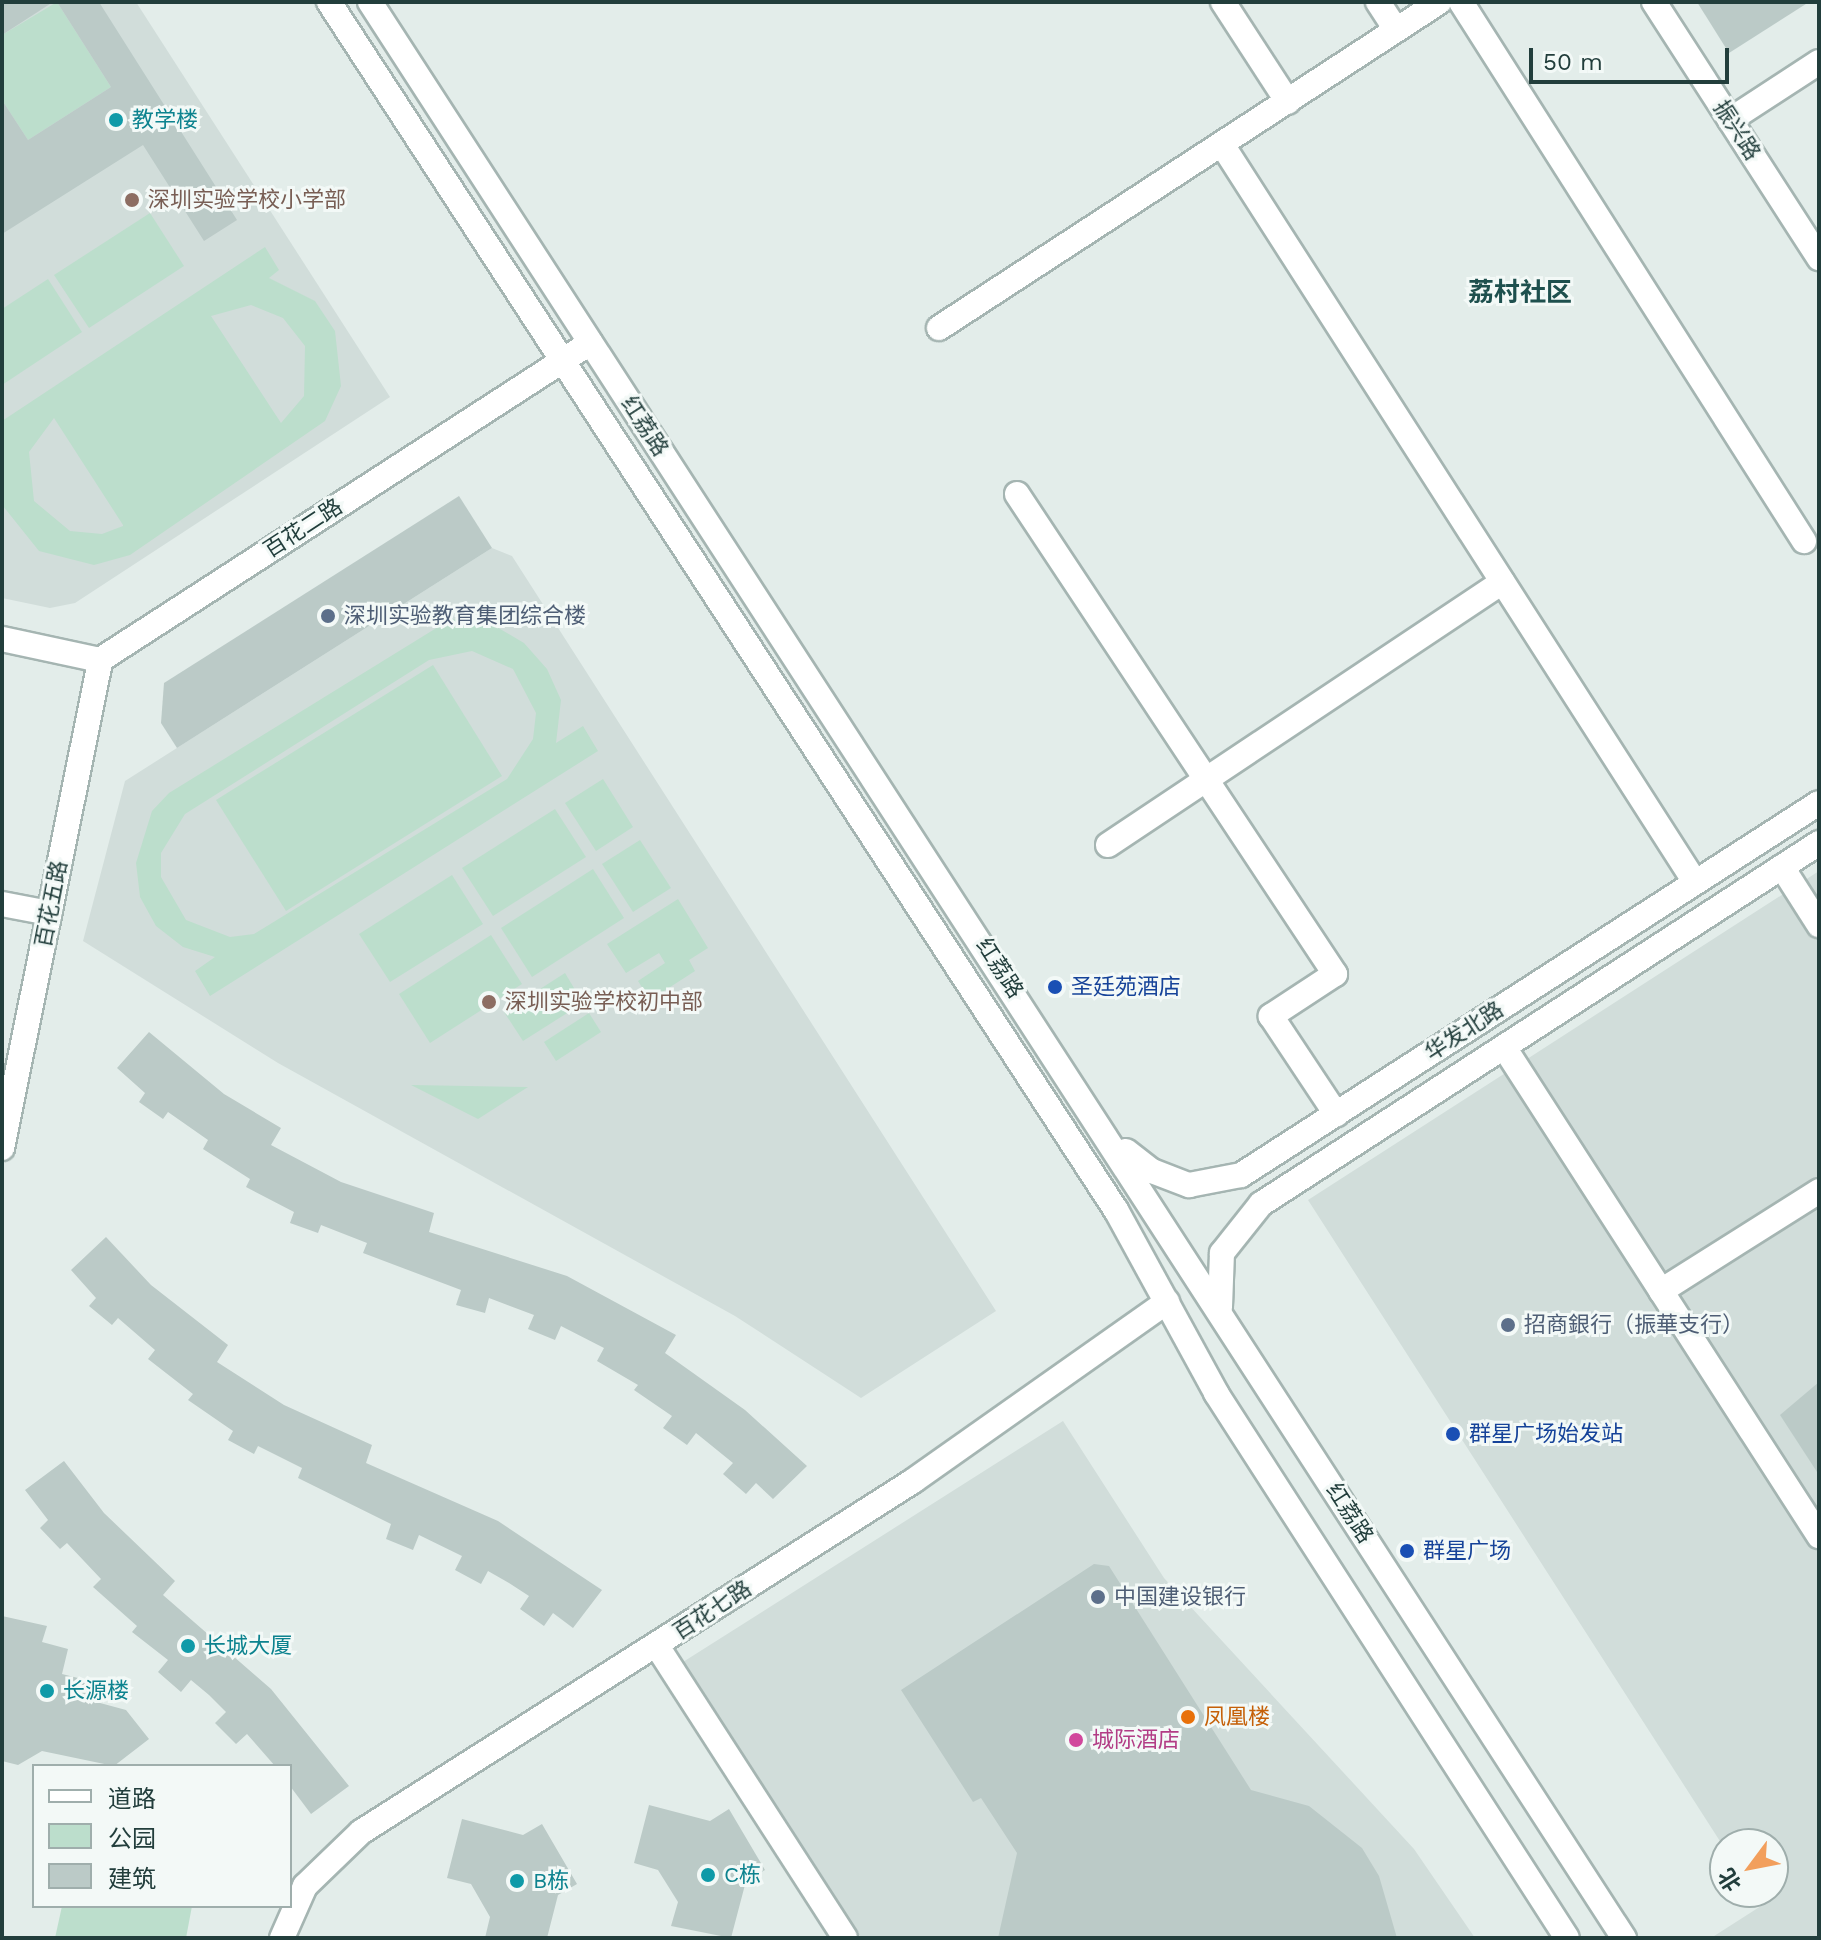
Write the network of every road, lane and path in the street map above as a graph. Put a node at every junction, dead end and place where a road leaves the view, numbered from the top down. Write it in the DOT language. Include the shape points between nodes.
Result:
graph roads {
  1 [pos="329,2"];
  2 [pos="370,2"];
  3 [pos="1223,2"];
  4 [pos="1378,2"];
  5 [pos="1439,2"];
  6 [pos="1461,2"];
  7 [pos="1654,2"];
  8 [pos="1396,30"];
  9 [pos="1819,62"];
  10 [pos="1288,102"];
  11 [pos="1730,120"];
  12 [pos="1223,146"];
  13 [pos="1819,258"];
  14 [pos="939,328"];
  15 [pos="590,343"];
  16 [pos="563,360"];
  17 [pos="1017,494"];
  18 [pos="1804,541"];
  19 [pos="1502,582"];
  20 [pos="2,639"];
  21 [pos="100,660"];
  22 [pos="1207,780"];
  23 [pos="1819,803"];
  24 [pos="1819,843"];
  25 [pos="1108,845"];
  26 [pos="1782,867"];
  27 [pos="1695,882"];
  28 [pos="2,904"];
  29 [pos="49,913"];
  30 [pos="1819,925"];
  31 [pos="1504,1047"];
  32 [pos="1336,1114"];
  33 [pos="1106,1129"];
  34 [pos="2,1148"];
  35 [pos="1819,1191"];
  36 [pos="1661,1291"];
  37 [pos="1167,1302"];
  38 [pos="1223,1317"];
  39 [pos="1819,1536"];
  40 [pos="657,1646"];
  41 [pos="282,1938"];
  42 [pos="845,1938"];
  43 [pos="1567,1938"];
  44 [pos="1624,1938"];
  1 -- 16 [label="street, 红荔路"];
  2 -- 15 [label="street, 红荔路"];
  3 -- 10 [label="street"];
  4 -- 8 [label="street"];
  5 -- 8 [label="street"];
  6 -- 18 [label="street"];
  7 -- 11 [label="street, 振兴路"];
  8 -- 10 [label="street"];
  9 -- 11 [label="street"];
  10 -- 12 [label="street"];
  11 -- 13 [label="street, 振兴路"];
  12 -- 14 [label="street"];
  12 -- 19 [label="street"];
  15 -- 16 [label="street, 百花二路"];
  15 -- 33 [label="street, 红荔路"];
  16 -- 21 [label="street, 百花二路"];
  16 -- 37 [label="street, 红荔路" via="1092,1172"];
  17 -- 22 [label="street"];
  19 -- 22 [label="street"];
  19 -- 27 [label="street"];
  20 -- 21 [label="street"];
  21 -- 29 [label="street, 百花五路"];
  22 -- 25 [label="street"];
  22 -- 32 [label="street" via="1335,974 1271,1016"];
  23 -- 27 [label="street, 华发北路"];
  24 -- 26 [label="street, 华发北路"];
  26 -- 30 [label="street"];
  26 -- 31 [label="street, 华发北路"];
  27 -- 32 [label="street, 华发北路"];
  28 -- 29 [label="street"];
  29 -- 34 [label="street, 百花五路"];
  31 -- 36 [label="street"];
  31 -- 38 [label="street, 华发北路" via="1245,1218 1219,1262"];
  32 -- 33 [label="street, 华发北路" via="1241,1175 1206,1186 1152,1171"];
  33 -- 38 [label="street, 红荔路"];
  35 -- 36 [label="street"];
  36 -- 39 [label="street"];
  37 -- 40 [label="street, 百花七路" via="913,1481"];
  37 -- 43 [label="street, 红荔路" via="1236,1425"];
  38 -- 44 [label="street, 红荔路"];
  40 -- 41 [label="street, 百花七路" via="341,1848 305,1886"];
  40 -- 42 [label="street"];
}
